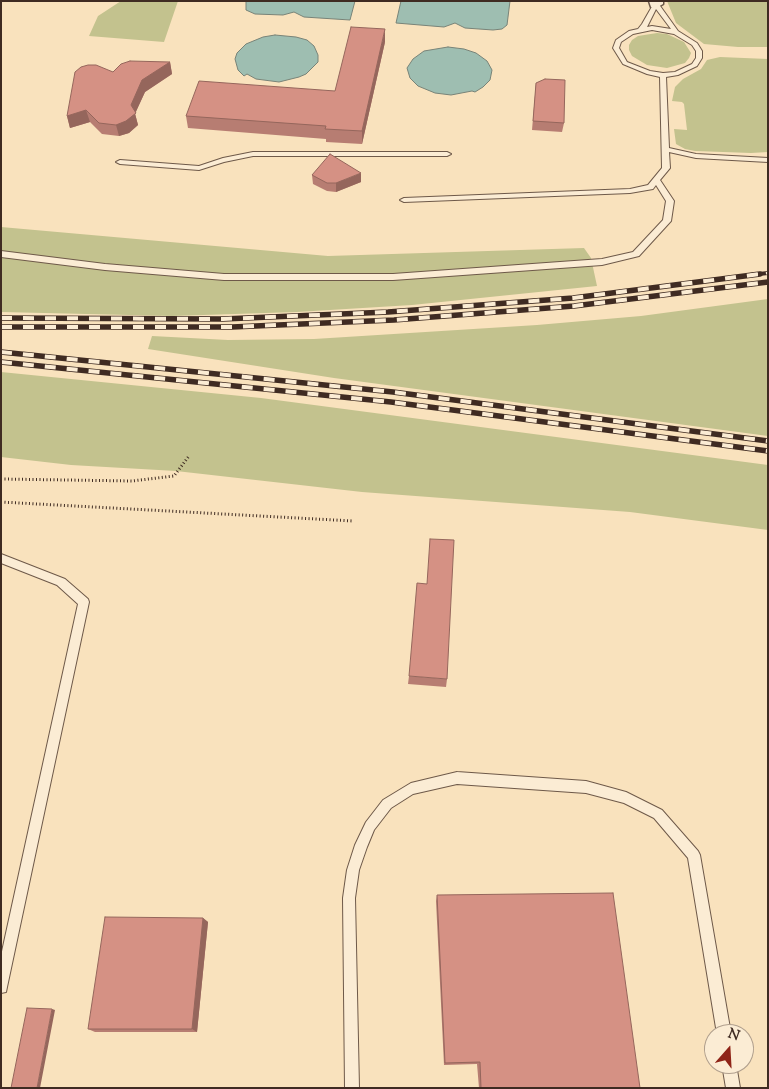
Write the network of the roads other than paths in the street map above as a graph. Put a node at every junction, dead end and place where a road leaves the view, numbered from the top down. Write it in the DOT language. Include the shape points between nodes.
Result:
graph roads {
  1 [pos="656,3"];
  2 [pos="641,29"];
  3 [pos="676,32"];
  4 [pos="663,75"];
  5 [pos="665,149"];
  6 [pos="446,154"];
  7 [pos="768,160"];
  8 [pos="120,162"];
  9 [pos="656,180"];
  10 [pos="404,200"];
  11 [pos="1,254"];
  12 [pos="1,558"];
  13 [pos="1,987"];
  14 [pos="722,1024"];
  15 [pos="731,1074"];
  16 [pos="352,1088"];
  17 [pos="733,1088"];
  1 -- 2 [label="lane"];
  1 -- 3 [label="lane"];
  2 -- 3 [label="lane"];
  2 -- 4 [label="lane" via="618,41 618,55 636,69"];
  3 -- 4 [label="lane" via="695,44 700,58 687,70"];
  4 -- 5 [label="lane"];
  5 -- 7 [label="lane" via="696,156"];
  5 -- 9 [label="lane" via="666,168"];
  6 -- 8 [label="lane" via="253,154 200,168"];
  9 -- 10 [label="lane" via="650,187 630,191"];
  9 -- 11 [label="lane" via="670,201 667,221 636,254 602,262 393,277 224,277"];
  12 -- 13 [label="lane" via="60,582 84,602"];
  14 -- 16 [label="lane" via="694,855 658,814 626,798 586,788 457,778 411,789 387,804 370,826 361,845 349,898"];
  15 -- 17 [label="lane"];
}
